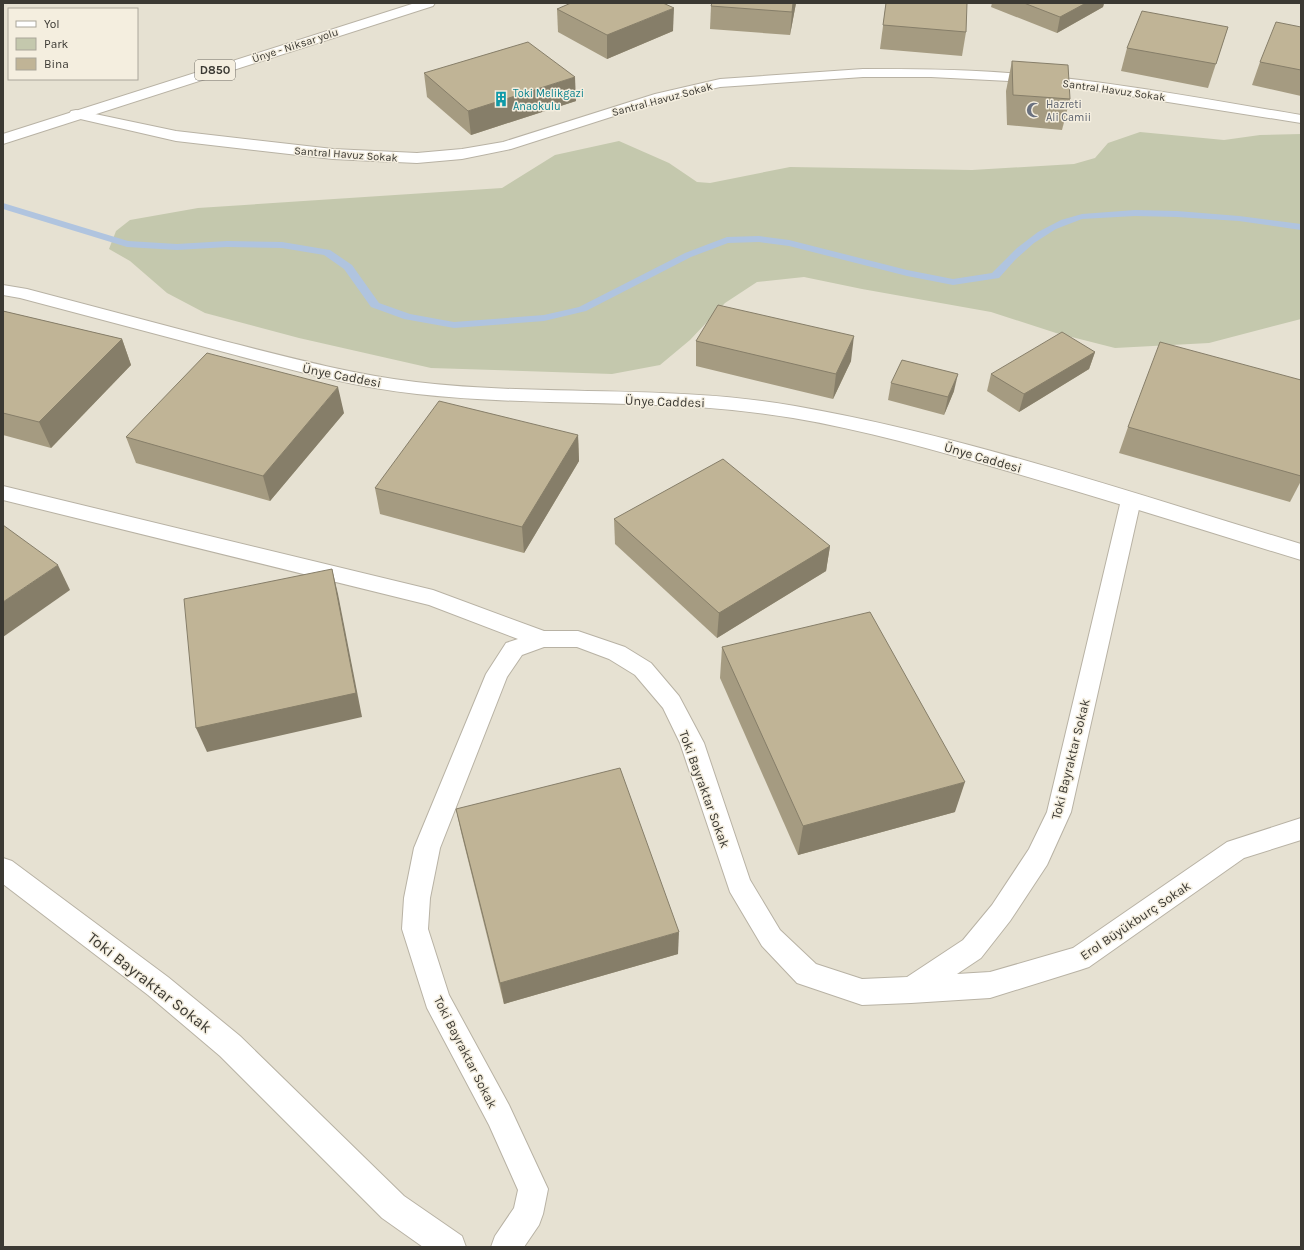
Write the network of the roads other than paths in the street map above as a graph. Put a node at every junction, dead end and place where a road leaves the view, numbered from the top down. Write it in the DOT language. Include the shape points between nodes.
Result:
graph roads {
  1 [pos="428,3"];
  2 [pos="76,114"];
  3 [pos="1301,119"];
  4 [pos="3,139"];
  5 [pos="3,286"];
  6 [pos="12,292"];
  7 [pos="3,493"];
  8 [pos="1131,500"];
  9 [pos="1301,552"];
  10 [pos="543,639"];
  11 [pos="1301,829"];
  12 [pos="3,869"];
  13 [pos="911,990"];
  14 [pos="452,1247"];
  15 [pos="506,1247"];
  1 -- 2 [label="street, Ünye - Niksar yolu / D850"];
  2 -- 3 [label="street, Santral Havuz Sokak" via="176,136 333,154 417,158 462,154 506,146 660,97 720,83 863,72 1009,77 1092,86"];
  2 -- 4 [label="street, Ünye - Niksar yolu / D850"];
  5 -- 6 [label="street, Ünye Caddesi"];
  6 -- 8 [label="street, Ünye Caddesi" via="299,366 370,381 482,393 681,400 794,412 959,450"];
  7 -- 10 [label="street" via="433,598"];
  8 -- 9 [label="street, Ünye Caddesi"];
  8 -- 13 [label="street, Toki Bayraktar Sokak" via="1059,812 1038,857 1001,913 977,943"];
  10 -- 13 [label="street, Toki Bayraktar Sokak" via="578,639 617,653 643,669 671,702 692,743 739,884 771,938 807,974 862,992"];
  10 -- 15 [label="street, Toki Bayraktar Sokak" via="514,649 497,674 427,848 417,898 415,929 437,999 499,1115 533,1189 528,1214"];
  11 -- 13 [label="street, Erol Büyükburç Sokak" via="1236,850 1080,958 990,985"];
  12 -- 14 [label="street, Toki Bayraktar Sokak" via="158,986 230,1046 393,1207"];
}
